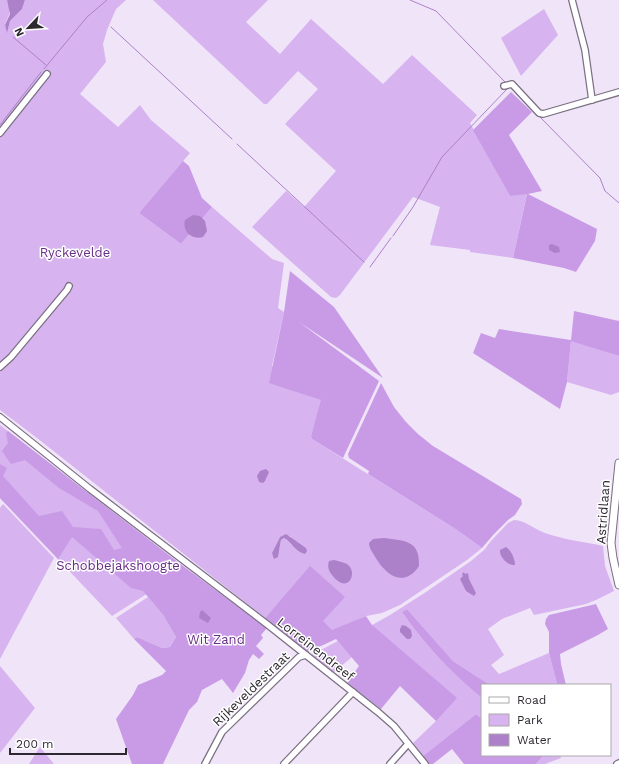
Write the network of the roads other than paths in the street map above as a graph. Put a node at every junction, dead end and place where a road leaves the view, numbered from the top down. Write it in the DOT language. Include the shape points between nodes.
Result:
graph roads {
  1 [pos="572,0"];
  2 [pos="47,74"];
  3 [pos="504,86"];
  4 [pos="618,92"];
  5 [pos="592,100"];
  6 [pos="0,133"];
  7 [pos="69,286"];
  8 [pos="0,367"];
  9 [pos="0,417"];
  10 [pos="619,463"];
  11 [pos="618,478"];
  12 [pos="619,585"];
  13 [pos="306,655"];
  14 [pos="354,692"];
  15 [pos="408,744"];
  16 [pos="205,764"];
  17 [pos="284,764"];
  18 [pos="390,764"];
  19 [pos="425,764"];
  1 -- 5 [label="street" via="585,50"];
  2 -- 6 [label="street"];
  3 -- 5 [label="street" via="512,84 539,113 543,114"];
  4 -- 5 [label="street"];
  7 -- 8 [label="street"];
  9 -- 13 [label="street, Lorreinendreef"];
  10 -- 11 [label="main road, Astridlaan"];
  11 -- 12 [label="main road, Astridlaan" via="612,542"];
  13 -- 14 [label="street, Lorreinendreef"];
  13 -- 16 [label="street, Rijkeveldestraat" via="299,657 222,732"];
  14 -- 15 [label="street, Lorreinendreef" via="394,726"];
  14 -- 17 [label="street"];
  15 -- 18 [label="street"];
  15 -- 19 [label="street, Lorreinendreef"];
}
